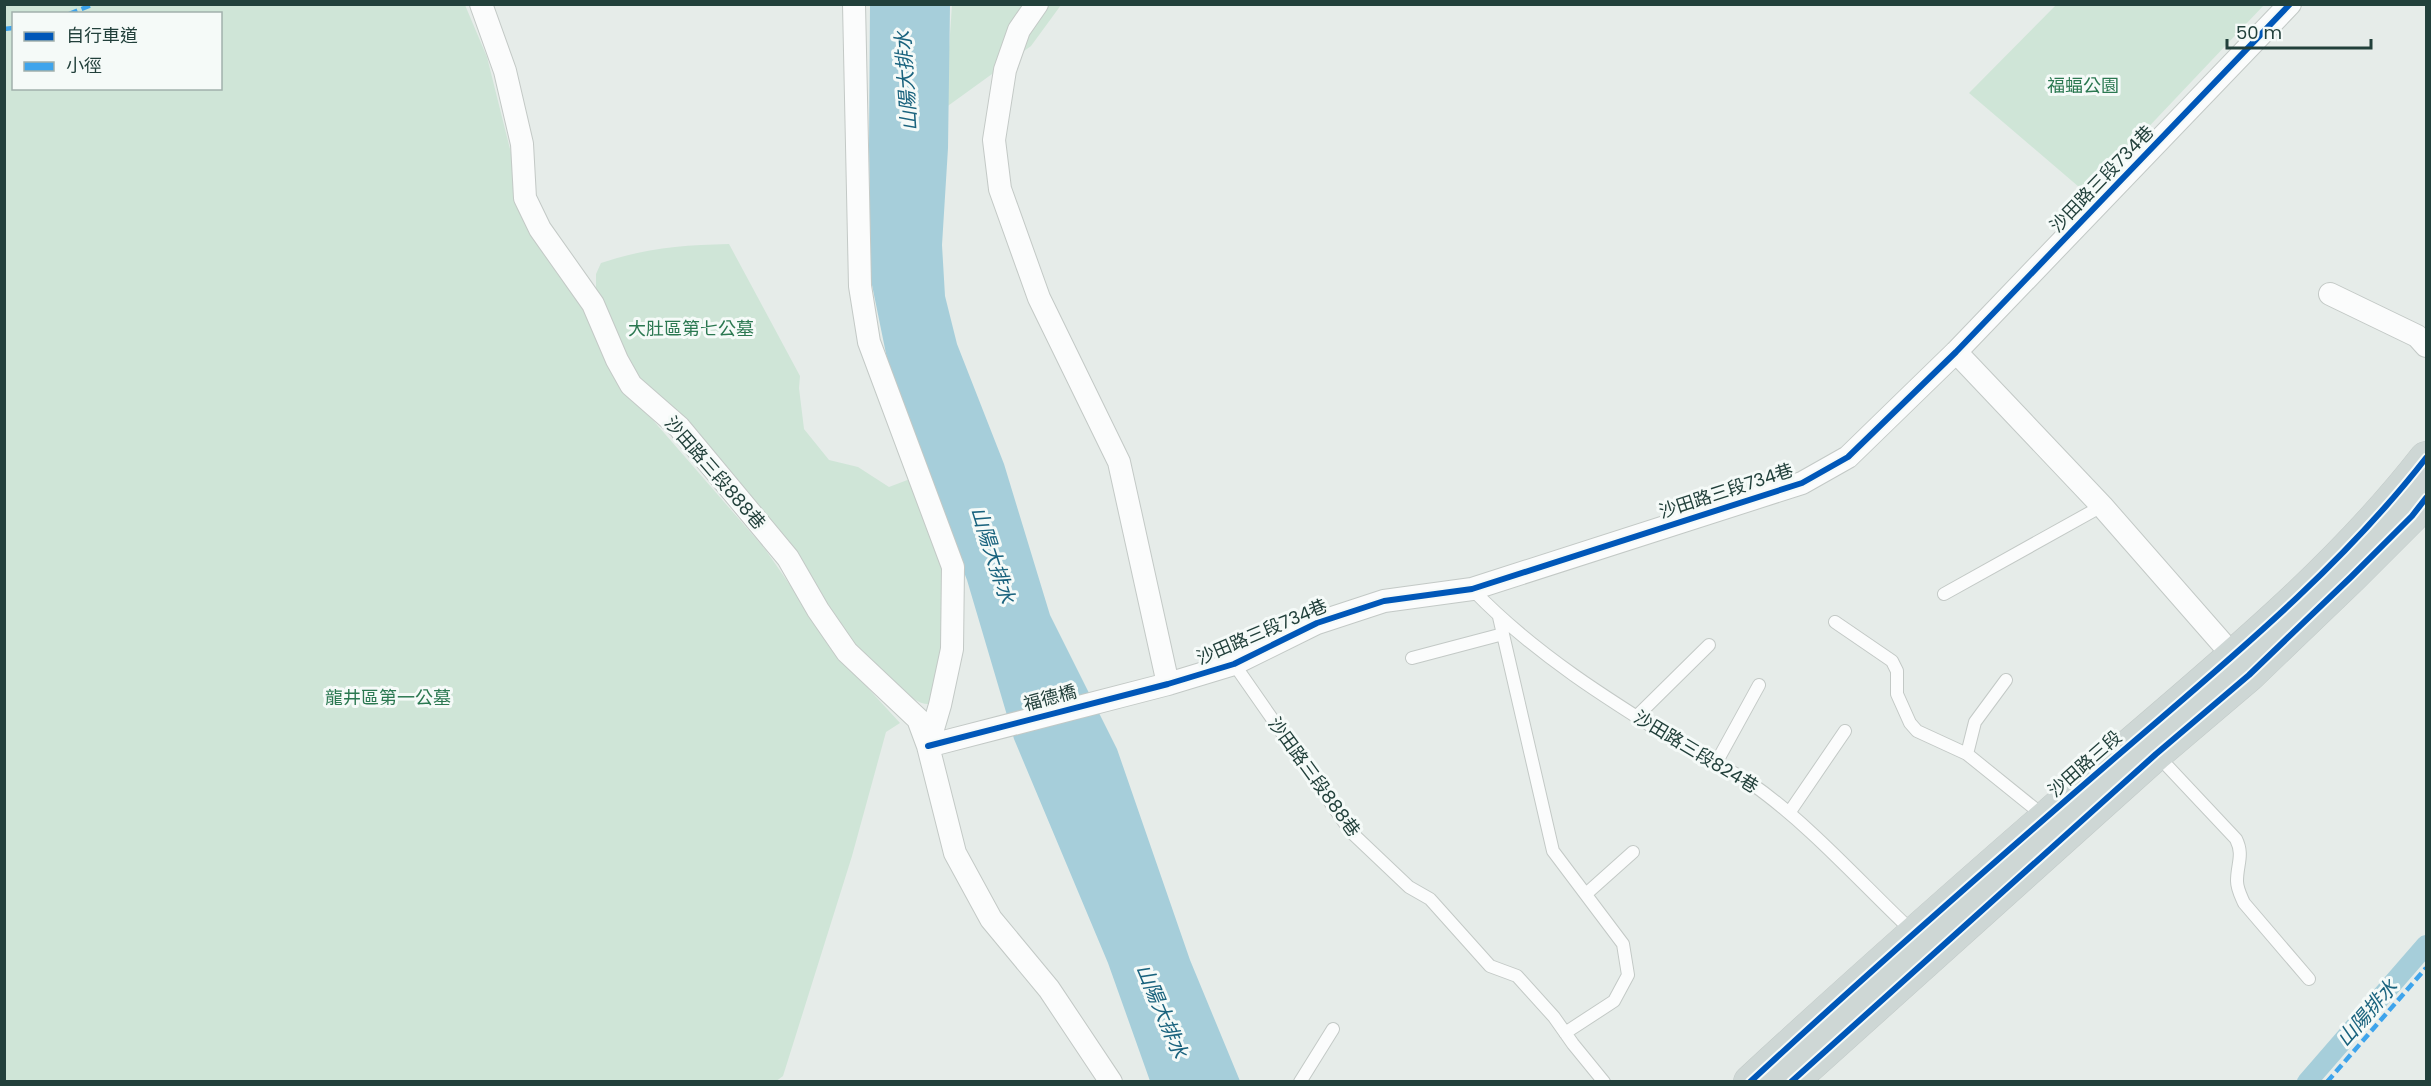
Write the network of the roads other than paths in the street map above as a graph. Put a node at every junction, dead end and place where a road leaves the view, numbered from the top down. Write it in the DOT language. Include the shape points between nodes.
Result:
graph roads {
  1 [pos="481,4"];
  2 [pos="854,4"];
  3 [pos="1037,4"];
  4 [pos="2290,4"];
  5 [pos="2330,294"];
  6 [pos="2427,346"];
  7 [pos="1956,352"];
  8 [pos="2427,458"];
  9 [pos="2427,498"];
  10 [pos="2102,506"];
  11 [pos="1472,589"];
  12 [pos="1944,594"];
  13 [pos="1499,617"];
  14 [pos="1835,622"];
  15 [pos="1503,634"];
  16 [pos="1708,645"];
  17 [pos="1412,658"];
  18 [pos="1234,664"];
  19 [pos="2241,666"];
  20 [pos="2007,680"];
  21 [pos="1168,684"];
  22 [pos="1759,685"];
  23 [pos="1111,698"];
  24 [pos="1636,717"];
  25 [pos="1845,731"];
  26 [pos="928,746"];
  27 [pos="1967,754"];
  28 [pos="2156,754"];
  29 [pos="1715,765"];
  30 [pos="1789,813"];
  31 [pos="2046,818"];
  32 [pos="1633,852"];
  33 [pos="1586,894"];
  34 [pos="1923,942"];
  35 [pos="2309,979"];
  36 [pos="1333,1029"];
  37 [pos="1565,1033"];
  38 [pos="1111,1082"];
  39 [pos="1300,1082"];
  40 [pos="1604,1082"];
  41 [pos="1750,1082"];
  42 [pos="1791,1082"];
  1 -- 26 [label="street, 沙田路三段888巷" via="508,81 522,144 525,198 540,229 594,303 631,385 679,427 788,558 847,652 918,719"];
  2 -- 26 [label="street" via="860,286 869,342 953,567 952,649"];
  3 -- 21 [label="street" via="1019,30 1005,70 994,140 1000,189 1039,298 1119,462"];
  4 -- 7 [label="street, 沙田路三段734巷"];
  5 -- 6 [label="street" via="2417,336"];
  7 -- 10 [label="street"];
  7 -- 11 [label="street, 沙田路三段734巷" via="1848,457 1802,483"];
  8 -- 19 [label="main road, 沙田路三段"];
  9 -- 19 [label="main road, 沙田路三段" via="2351,577"];
  10 -- 12 [label="lane"];
  10 -- 19 [label="street"];
  11 -- 13 [label="lane, 沙田路三段824巷"];
  11 -- 18 [label="street, 沙田路三段734巷" via="1384,601 1317,623"];
  13 -- 15 [label="lane"];
  13 -- 24 [label="lane, 沙田路三段824巷"];
  14 -- 27 [label="lane" via="1892,661 1897,671 1897,694 1917,731"];
  15 -- 17 [label="lane"];
  15 -- 33 [label="lane" via="1553,851"];
  16 -- 24 [label="lane"];
  18 -- 21 [label="street, 沙田路三段734巷"];
  18 -- 37 [label="lane, 沙田路三段888巷" via="1351,832 1409,887 1430,899 1490,966 1517,976"];
  19 -- 28 [label="main road, 沙田路三段"];
  19 -- 31 [label="main road, 沙田路三段"];
  20 -- 27 [label="lane" via="1975,722"];
  21 -- 23 [label="street, 沙田路三段734巷"];
  22 -- 29 [label="lane"];
  23 -- 26 [label="street, 福德橋"];
  24 -- 29 [label="lane, 沙田路三段824巷"];
  25 -- 30 [label="lane"];
  26 -- 38 [label="street" via="955,853 991,919 1049,989"];
  27 -- 31 [label="lane"];
  28 -- 34 [label="main road, 沙田路三段"];
  28 -- 35 [label="lane" via="2236,839 2241,849 2238,890 2244,903"];
  29 -- 30 [label="lane, 沙田路三段824巷" via="1750,783"];
  30 -- 34 [label="lane, 沙田路三段824巷"];
  31 -- 34 [label="main road, 沙田路三段"];
  32 -- 33 [label="lane"];
  33 -- 37 [label="lane" via="1623,944 1628,975 1614,1001"];
  34 -- 41 [label="main road, 沙田路三段"];
  34 -- 42 [label="main road, 沙田路三段"];
  36 -- 39 [label="lane"];
  37 -- 40 [label="lane, 沙田路三段888巷"];
}
